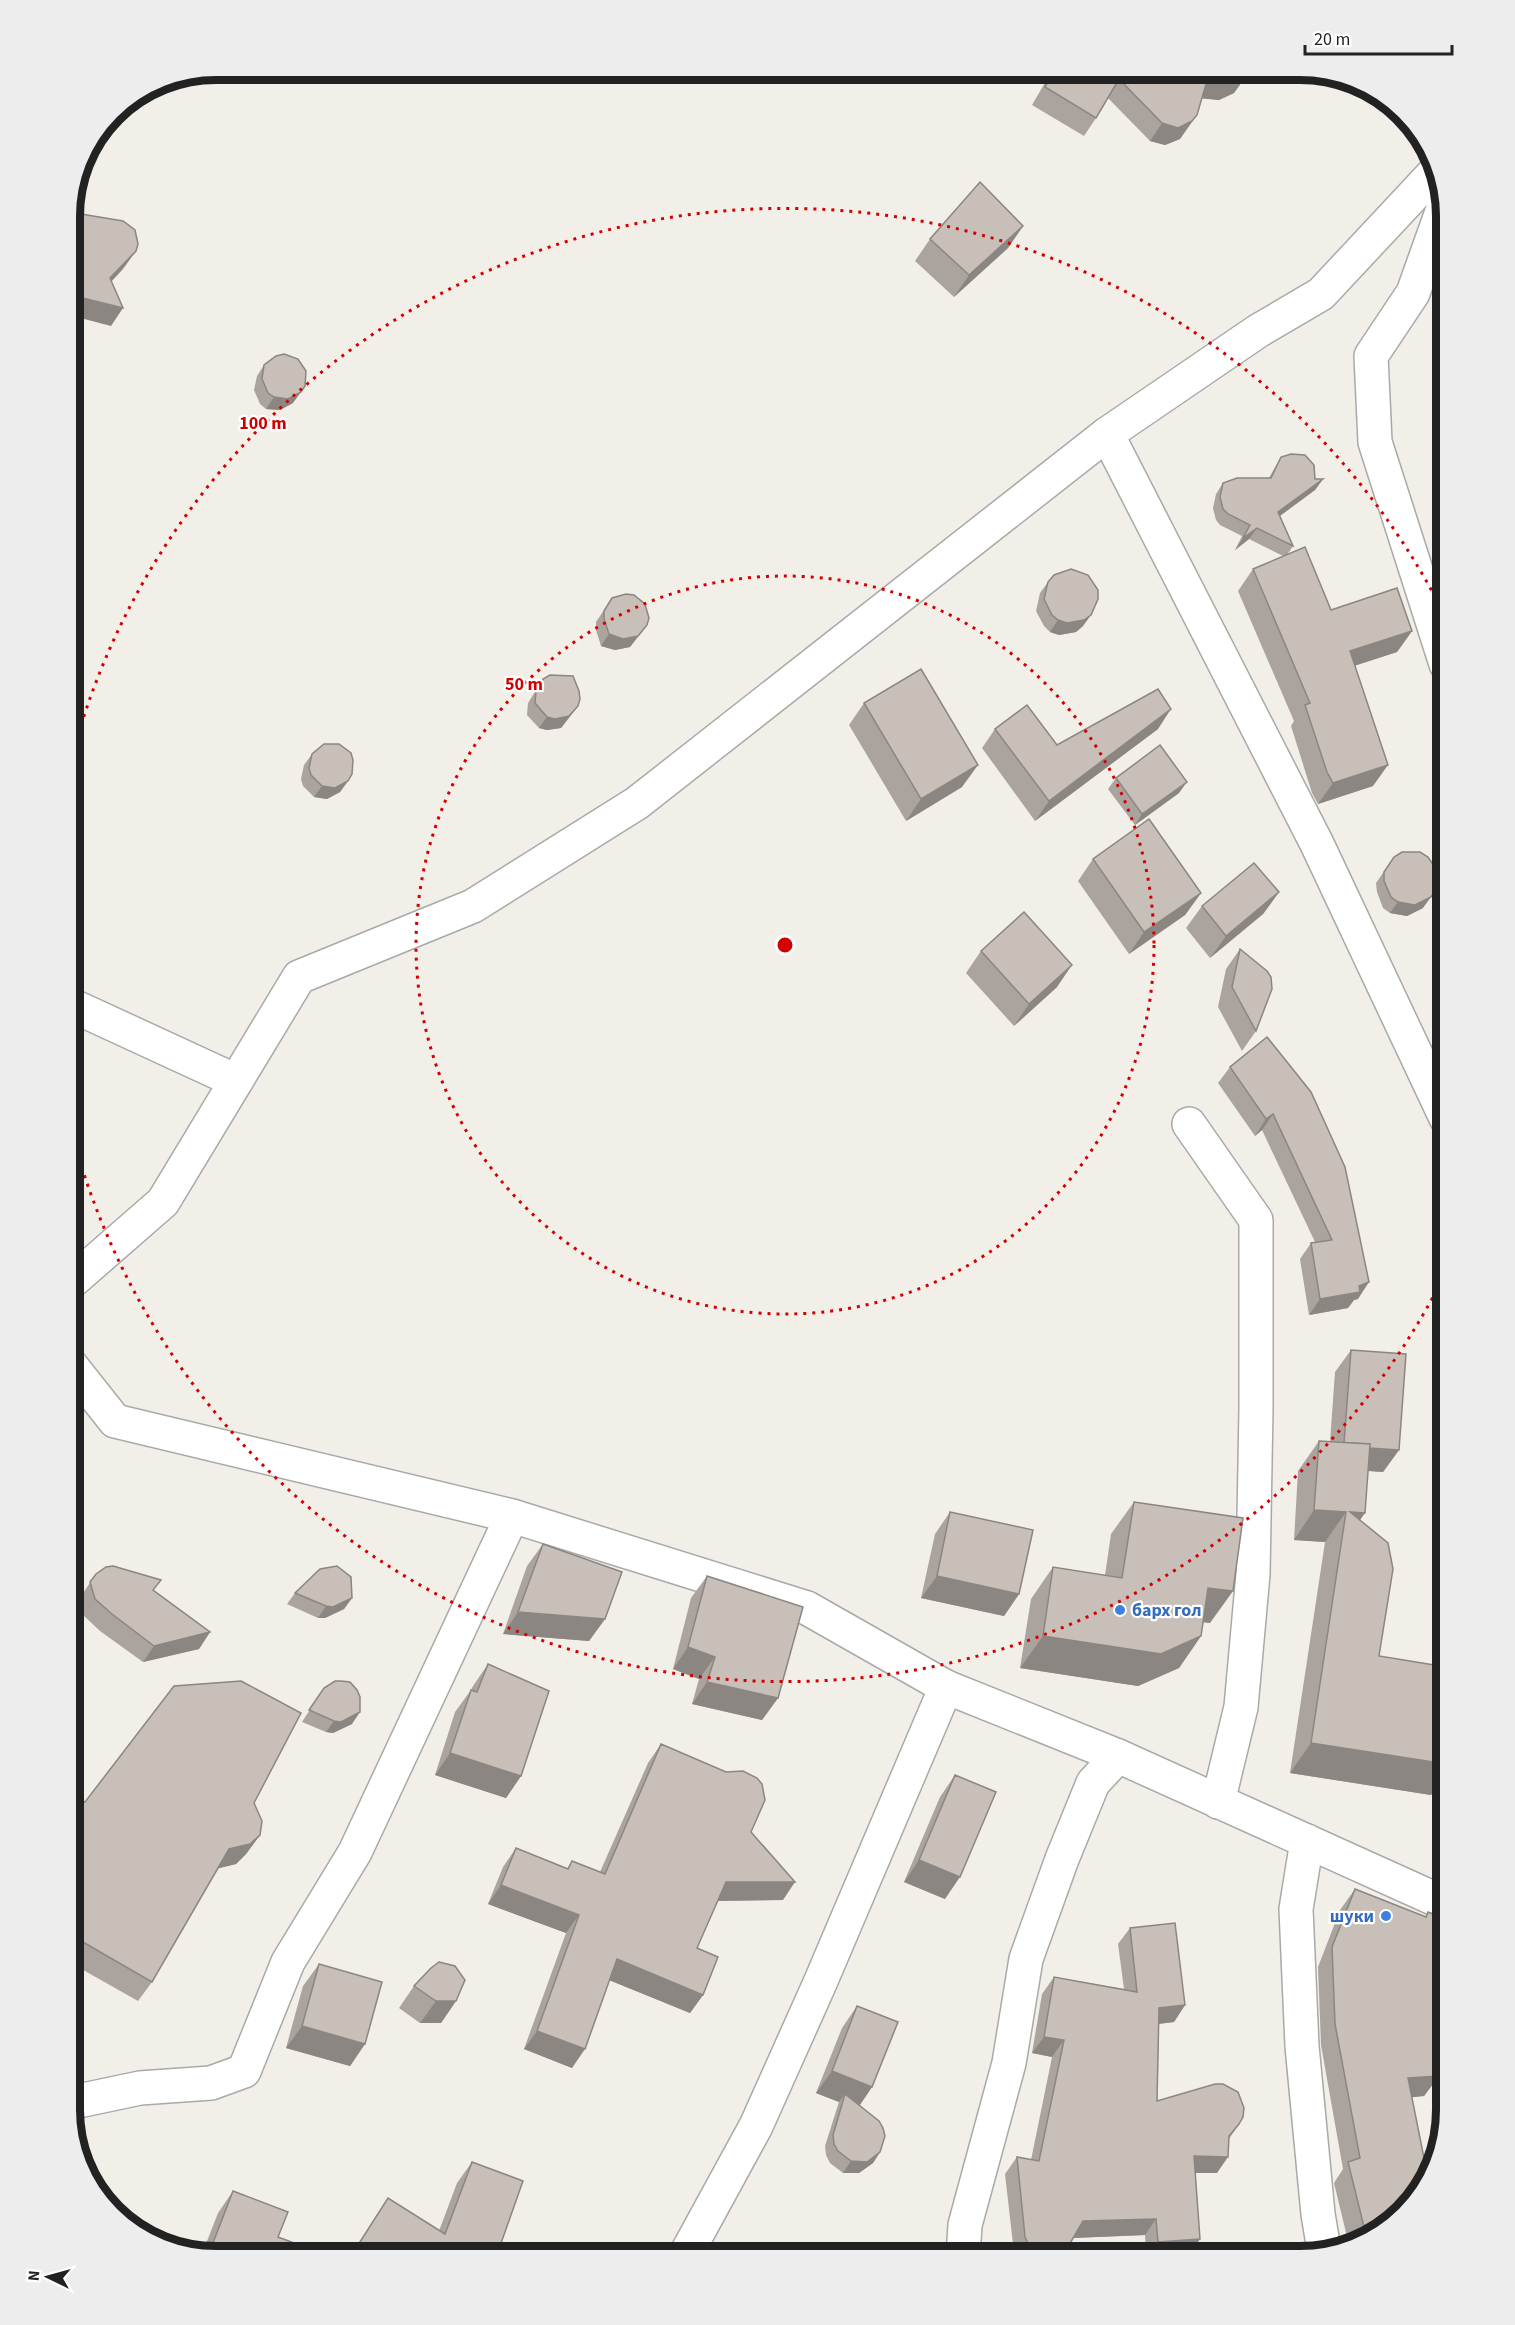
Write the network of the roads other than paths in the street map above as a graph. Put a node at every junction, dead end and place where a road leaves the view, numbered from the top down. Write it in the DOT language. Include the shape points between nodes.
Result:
graph roads {
  1 [pos="1430,177"];
  2 [pos="1436,228"];
  3 [pos="1107,434"];
  4 [pos="1436,633"];
  5 [pos="80,1009"];
  6 [pos="236,1080"];
  7 [pos="1436,1098"];
  8 [pos="1189,1124"];
  9 [pos="80,1274"];
  10 [pos="80,1377"];
  11 [pos="513,1516"];
  12 [pos="945,1687"];
  13 [pos="1118,1756"];
  14 [pos="1218,1802"];
  15 [pos="1307,1841"];
  16 [pos="1436,1899"];
  17 [pos="80,2101"];
  18 [pos="1323,2243"];
  19 [pos="692,2245"];
  20 [pos="964,2246"];
  1 -- 3 [label="street" via="1321,294 1258,331"];
  2 -- 4 [label="street" via="1413,293 1371,356 1375,442"];
  3 -- 6 [label="street" via="637,804 473,906 299,977"];
  3 -- 7 [label="street" via="1317,844"];
  5 -- 6 [label="street"];
  6 -- 9 [label="street" via="163,1202"];
  8 -- 14 [label="street" via="1256,1220 1253,1574 1241,1707"];
  10 -- 11 [label="street" via="115,1421"];
  11 -- 12 [label="street" via="807,1608"];
  11 -- 17 [label="street" via="355,1852 288,1962 244,2071 211,2083 140,2088"];
  12 -- 13 [label="street"];
  12 -- 19 [label="street" via="756,2126"];
  13 -- 14 [label="street"];
  13 -- 20 [label="street" via="1093,1784 1026,1959 1009,2063 965,2225"];
  14 -- 15 [label="street"];
  15 -- 16 [label="street"];
  15 -- 18 [label="street" via="1296,1920 1302,2046"];
}
